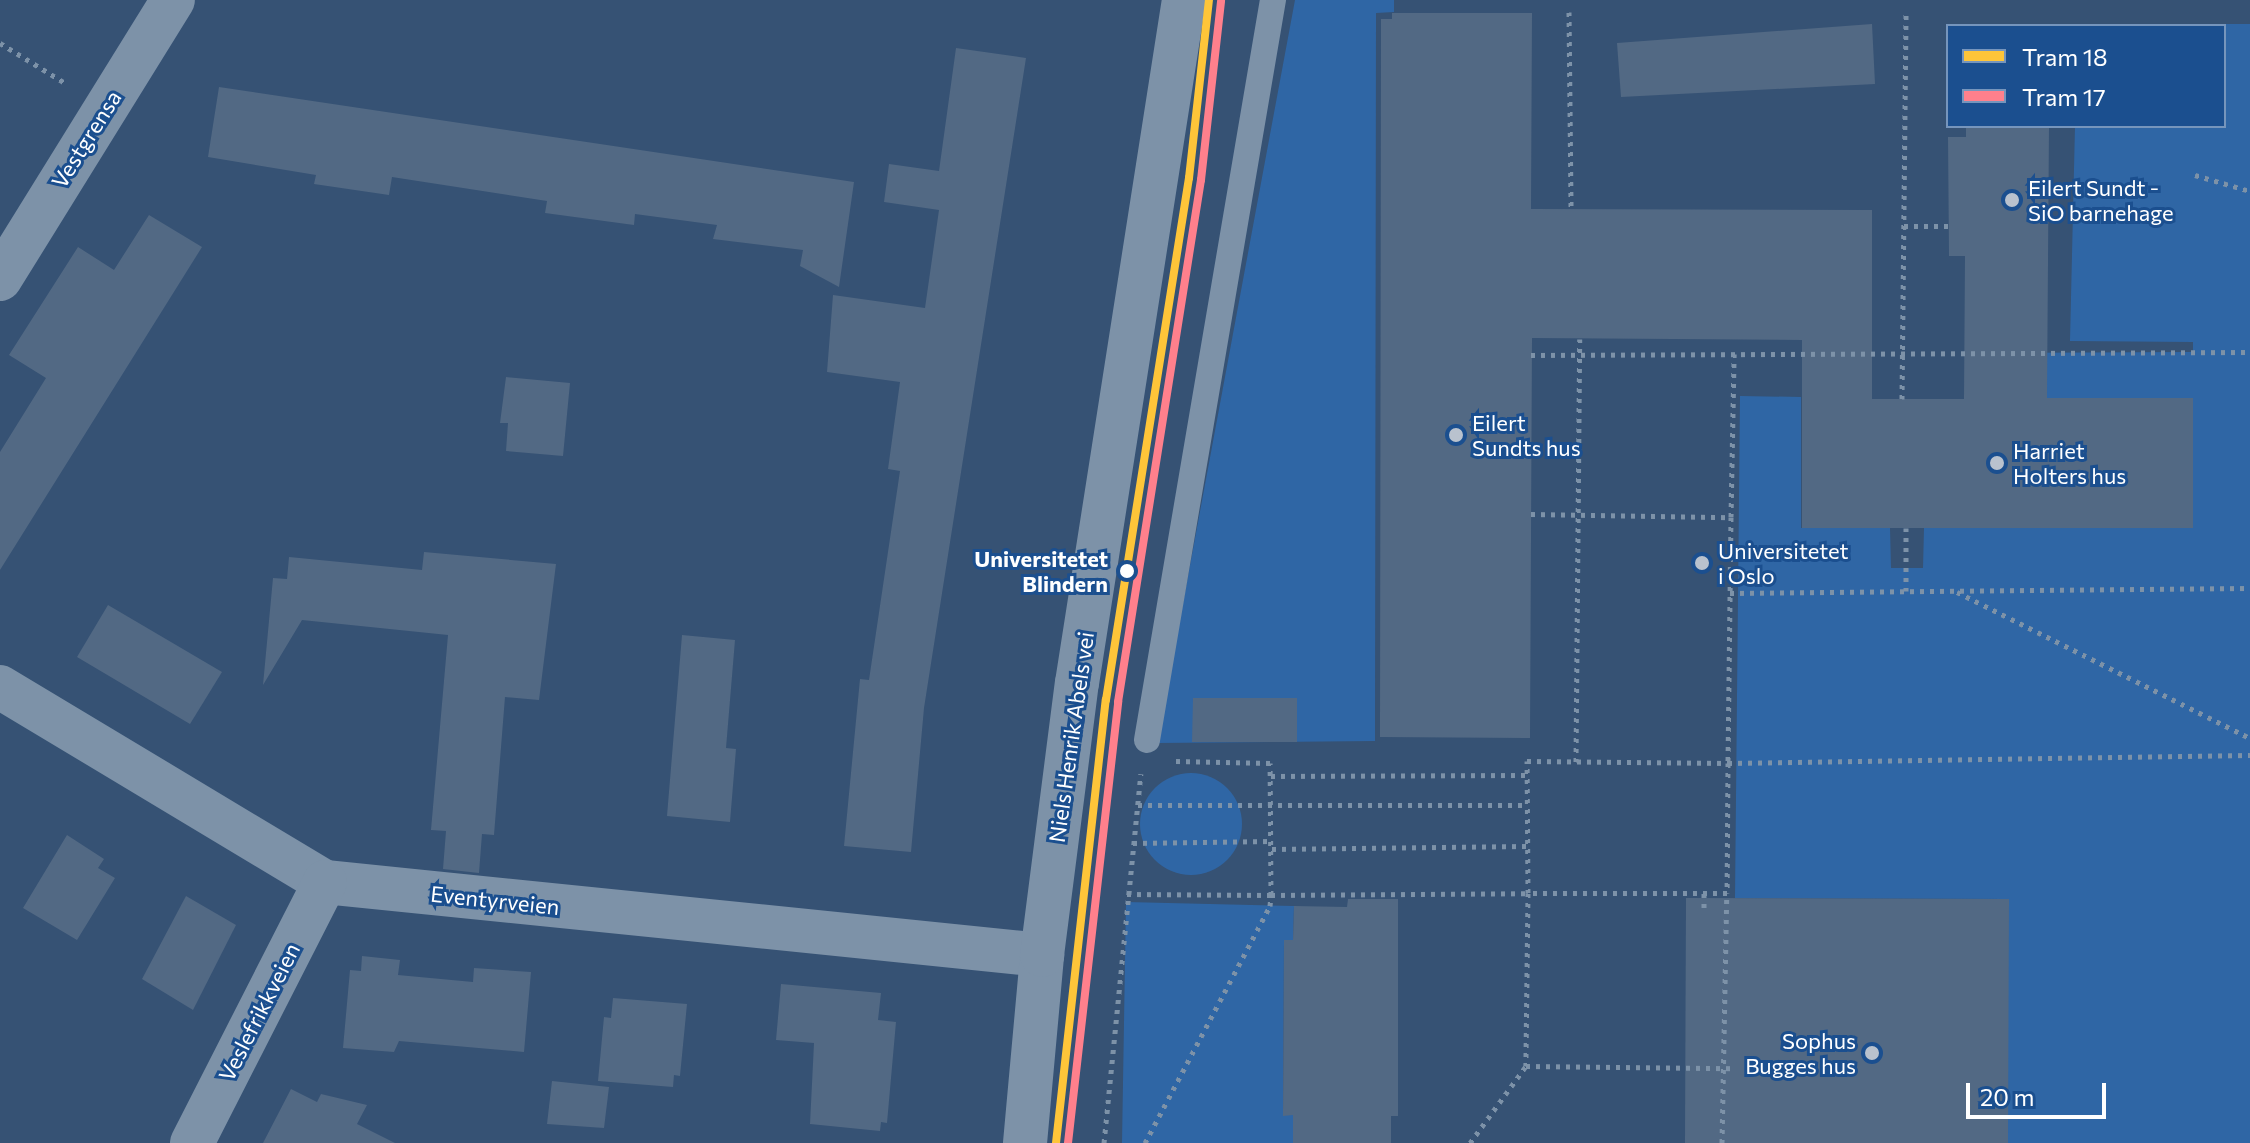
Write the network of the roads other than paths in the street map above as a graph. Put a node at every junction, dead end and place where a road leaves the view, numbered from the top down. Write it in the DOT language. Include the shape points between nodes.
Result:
graph roads {
  1 [pos="173,0"];
  2 [pos="1184,0"];
  3 [pos="1273,0"];
  4 [pos="0,279"];
  5 [pos="0,687"];
  6 [pos="1145,750"];
  7 [pos="325,882"];
  8 [pos="1042,955"];
  9 [pos="192,1143"];
  10 [pos="1025,1143"];
  1 -- 4 [label="street, Vestgrensa"];
  2 -- 8 [label="street, Niels Henrik Abels vei" via="1077,683"];
  3 -- 6 [label="lane"];
  5 -- 7 [label="street, Eventyrveien"];
  7 -- 8 [label="street, Eventyrveien"];
  7 -- 9 [label="street, Veslefrikkveien"];
  8 -- 10 [label="street, Niels Henrik Abels vei"];
}
